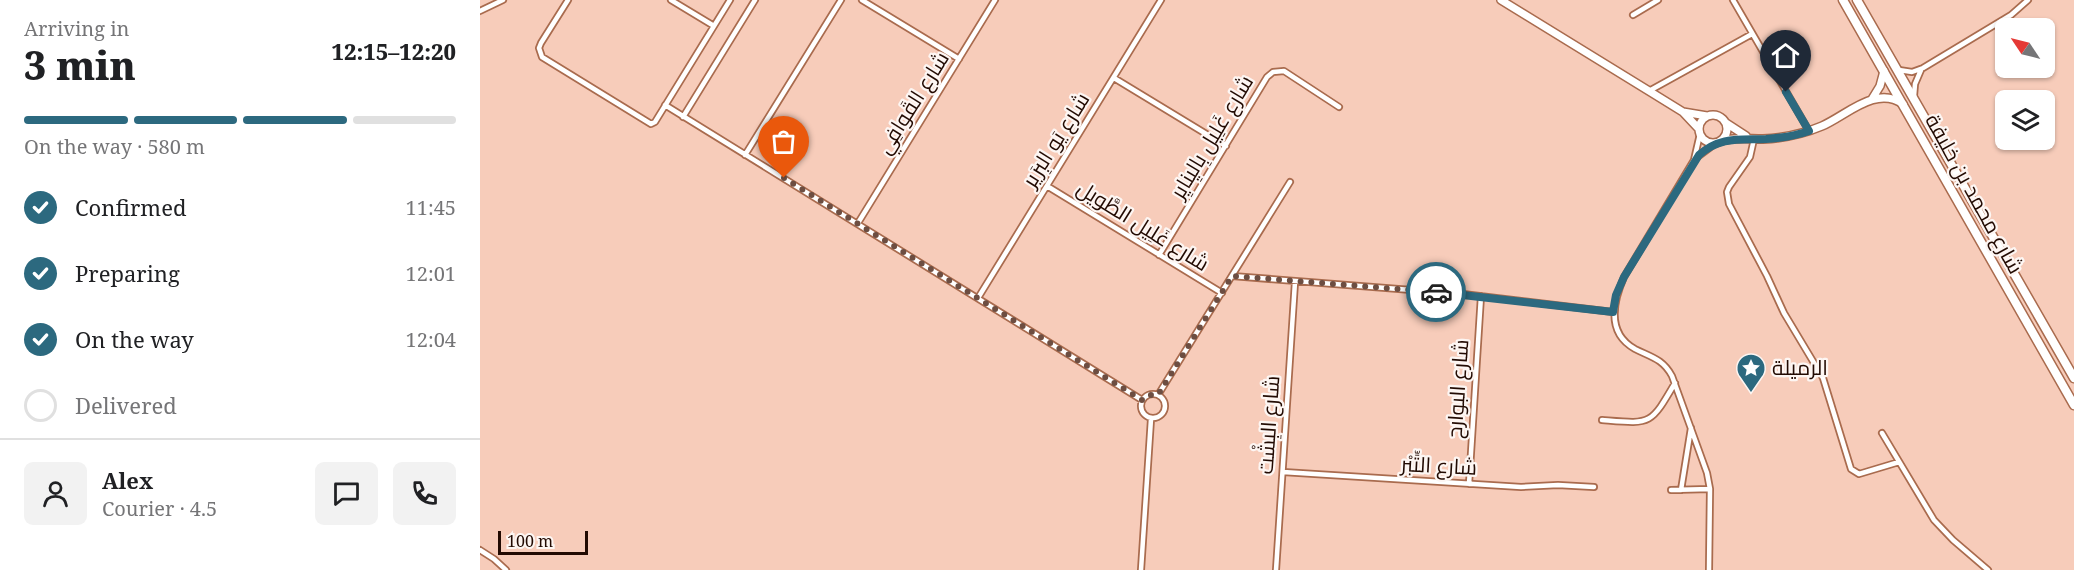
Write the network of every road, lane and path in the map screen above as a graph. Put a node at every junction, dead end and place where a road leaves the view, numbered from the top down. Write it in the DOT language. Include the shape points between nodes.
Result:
graph roads {
  1 [pos="503,0"];
  2 [pos="568,0"];
  3 [pos="671,0"];
  4 [pos="730,0"];
  5 [pos="755,0"];
  6 [pos="842,0"];
  7 [pos="862,0"];
  8 [pos="995,0"];
  9 [pos="1161,0"];
  10 [pos="1501,0"];
  11 [pos="1658,0"];
  12 [pos="1733,0"];
  13 [pos="1843,0"];
  14 [pos="1857,0"];
  15 [pos="2028,0"];
  16 [pos="480,11"];
  17 [pos="1633,15"];
  18 [pos="714,26"];
  19 [pos="1752,34"];
  20 [pos="959,59"];
  21 [pos="1896,68"];
  22 [pos="1923,68"];
  23 [pos="1884,71"];
  24 [pos="1114,78"];
  25 [pos="1650,90"];
  26 [pos="1872,99"];
  27 [pos="1915,102"];
  28 [pos="666,105"];
  29 [pos="1904,105"];
  30 [pos="1339,107"];
  31 [pos="1683,112"];
  32 [pos="1707,116"];
  33 [pos="683,117"];
  34 [pos="1726,123"];
  35 [pos="1699,131"];
  36 [pos="1809,131"];
  37 [pos="1752,138"];
  38 [pos="1718,142"];
  39 [pos="1226,146"];
  40 [pos="745,155"];
  41 [pos="1694,160"];
  42 [pos="1290,182"];
  43 [pos="1047,186"];
  44 [pos="858,223"];
  45 [pos="1159,255"];
  46 [pos="1232,276"];
  47 [pos="1295,282"];
  48 [pos="1222,293"];
  49 [pos="1481,296"];
  50 [pos="978,298"];
  51 [pos="1613,312"];
  52 [pos="2074,378"];
  53 [pos="1675,382"];
  54 [pos="1158,395"];
  55 [pos="1142,400"];
  56 [pos="2074,405"];
  57 [pos="1151,419"];
  58 [pos="1602,420"];
  59 [pos="1691,428"];
  60 [pos="1882,433"];
  61 [pos="1899,462"];
  62 [pos="1283,471"];
  63 [pos="1469,484"];
  64 [pos="1594,487"];
  65 [pos="1710,489"];
  66 [pos="1671,490"];
  67 [pos="1681,490"];
  68 [pos="480,550"];
  69 [pos="506,570"];
  70 [pos="1141,570"];
  71 [pos="1276,570"];
  72 [pos="1709,570"];
  73 [pos="1988,570"];
  1 -- 16 [label="street"];
  2 -- 28 [label="street" via="539,48 545,60 648,123 655,122"];
  3 -- 18 [label="street"];
  4 -- 18 [label="street"];
  5 -- 33 [label="street"];
  6 -- 40 [label="street"];
  7 -- 20 [label="street"];
  8 -- 20 [label="street, شارع القَوافِي"];
  9 -- 24 [label="street, شارع يَو البِرَير"];
  10 -- 25 [label="street"];
  11 -- 17 [label="street"];
  12 -- 19 [label="street"];
  13 -- 23 [label="highway, شارع محمد بن خليفة"];
  14 -- 21 [label="highway, شارع محمد بن خليفة"];
  15 -- 22 [label="street" via="2011,15"];
  18 -- 28 [label="street"];
  19 -- 25 [label="street"];
  19 -- 36 [label="street"];
  20 -- 44 [label="street, شارع القَوافِي"];
  21 -- 22 [label="street" via="1907,72"];
  21 -- 27 [label="highway, شارع محمد بن خليفة"];
  22 -- 27 [label="street" via="1915,84"];
  23 -- 26 [label="street"];
  23 -- 29 [label="highway, شارع محمد بن خليفة"];
  24 -- 39 [label="street"];
  24 -- 43 [label="street, شارع يَو البِرَير"];
  25 -- 31 [label="street"];
  26 -- 29 [label="street" via="1891,98"];
  26 -- 36 [label="street"];
  27 -- 52 [label="highway, شارع محمد بن خليفة"];
  28 -- 33 [label="street"];
  29 -- 56 [label="highway, شارع محمد بن خليفة"];
  30 -- 39 [label="street, شارع غَلِيل بِاليِنايِر" via="1289,74 1273,72"];
  31 -- 32 [label="street"];
  31 -- 35 [label="street"];
  32 -- 34 [label="street" via="1718,116"];
  32 -- 35 [label="street"];
  33 -- 40 [label="street"];
  34 -- 37 [label="street"];
  34 -- 38 [label="street" via="1727,133"];
  35 -- 38 [label="street" via="1704,140"];
  35 -- 41 [label="street"];
  36 -- 37 [label="street" via="1780,138"];
  37 -- 38 [label="street"];
  37 -- 61 [label="street" via="1750,157 1727,192 1729,204 1784,313 1823,378 1851,469 1862,473"];
  38 -- 41 [label="street"];
  39 -- 45 [label="street, شارع غَلِيل بِاليِنايِر"];
  40 -- 44 [label="street"];
  41 -- 51 [label="street" via="1624,277"];
  42 -- 46 [label="street"];
  43 -- 45 [label="street, شارع غَلِيل الطَّويل"];
  43 -- 50 [label="street, شارع يَو البِرَير"];
  44 -- 50 [label="street"];
  45 -- 48 [label="street, شارع غَلِيل الطَّويل"];
  46 -- 47 [label="street"];
  46 -- 48 [label="street"];
  47 -- 49 [label="street"];
  47 -- 62 [label="street, شارع البِشْت"];
  48 -- 54 [label="street"];
  49 -- 51 [label="street"];
  49 -- 63 [label="street, شارع البوارح"];
  50 -- 55 [label="street"];
  51 -- 53 [label="street" via="1622,338 1663,363"];
  53 -- 58 [label="street" via="1651,418 1638,423"];
  53 -- 59 [label="street"];
  54 -- 55 [label="street"];
  54 -- 57 [label="street" via="1165,404 1164,412"];
  55 -- 57 [label="street" via="1141,412"];
  57 -- 70 [label="street"];
  59 -- 65 [label="street"];
  59 -- 67 [label="street"];
  60 -- 61 [label="street"];
  61 -- 73 [label="street" via="1934,520"];
  62 -- 63 [label="street, شارع التِّبْر"];
  62 -- 71 [label="street, شارع البِشْت"];
  63 -- 64 [label="street, شارع التِّبْر"];
  65 -- 67 [label="street"];
  65 -- 72 [label="street"];
  66 -- 67 [label="street"];
  68 -- 69 [label="street"];
}
